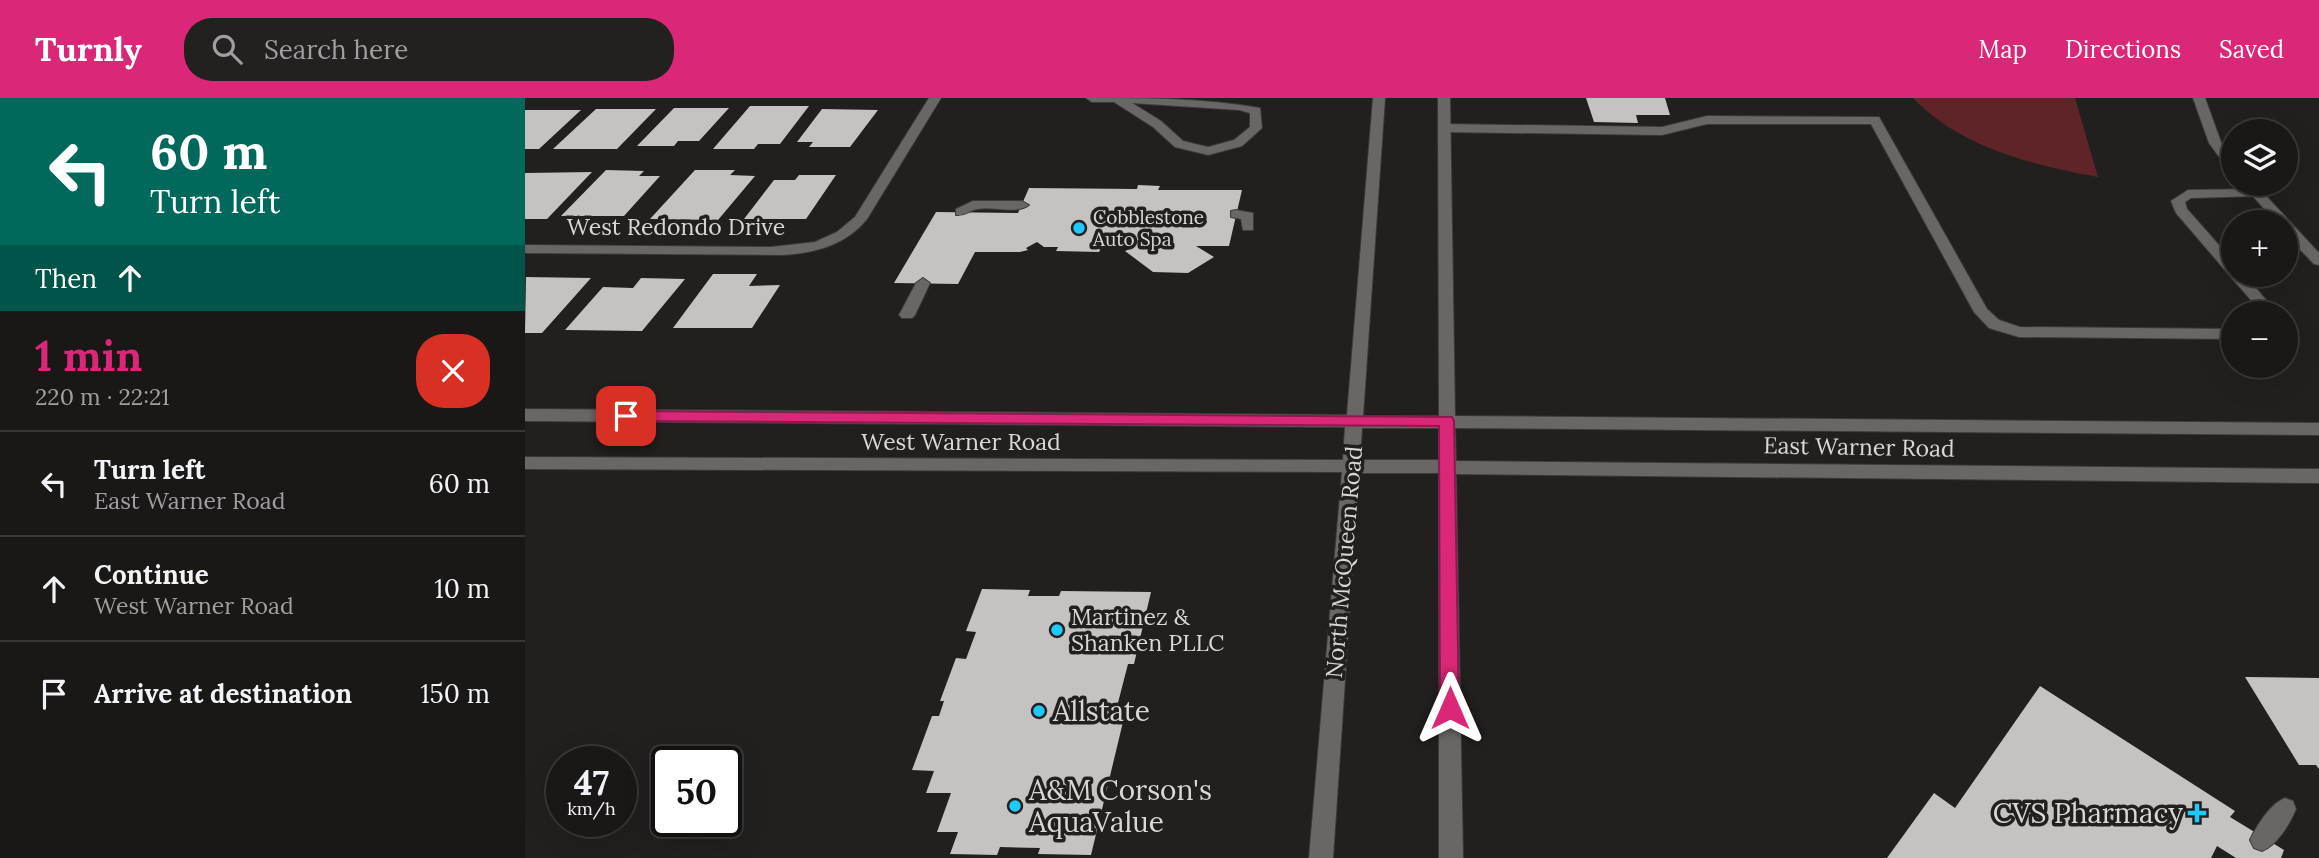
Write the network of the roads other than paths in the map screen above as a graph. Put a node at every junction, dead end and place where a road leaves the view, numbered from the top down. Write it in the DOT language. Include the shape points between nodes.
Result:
graph roads {
  1 [pos="935,98"];
  2 [pos="1091,98"];
  3 [pos="1379,98"];
  4 [pos="1444,98"];
  5 [pos="2199,98"];
  6 [pos="1117,99"];
  7 [pos="1444,128"];
  8 [pos="2221,151"];
  9 [pos="2221,191"];
  10 [pos="2258,196"];
  11 [pos="1022,205"];
  12 [pos="2271,210"];
  13 [pos="961,212"];
  14 [pos="1236,215"];
  15 [pos="1248,227"];
  16 [pos="2298,239"];
  17 [pos="525,249"];
  18 [pos="2221,256"];
  19 [pos="2319,261"];
  20 [pos="923,284"];
  21 [pos="2247,287"];
  22 [pos="2260,301"];
  23 [pos="907,315"];
  24 [pos="2221,334"];
  25 [pos="525,415"];
  26 [pos="1355,420"];
  27 [pos="1399,421"];
  28 [pos="1447,421"];
  29 [pos="2319,429"];
  30 [pos="525,463"];
  31 [pos="1351,466"];
  32 [pos="1398,467"];
  33 [pos="1447,468"];
  34 [pos="2319,476"];
  35 [pos="2285,809"];
  36 [pos="2262,840"];
  37 [pos="1321,858"];
  38 [pos="1451,858"];
  1 -- 17 [label="main road, West Redondo Drive" via="860,219 851,230 826,243 803,251"];
  2 -- 6 [label="main road"];
  3 -- 26 [label="main road, North McQueen Road"];
  4 -- 7 [label="main road"];
  5 -- 8 [label="main road"];
  6 -- 6 [label="main road" via="1179,144 1208,151 1238,144 1256,128 1256,111 1242,103 1218,98"];
  7 -- 24 [label="main road" via="1662,131 1707,120 1875,120 1981,312 1994,324 2019,332"];
  7 -- 28 [label="main road"];
  9 -- 18 [label="main road" via="2189,194 2178,201"];
  10 -- 12 [label="main road"];
  11 -- 13 [label="main road" via="973,205"];
  14 -- 15 [label="main road" via="1248,216"];
  16 -- 19 [label="main road"];
  20 -- 23 [label="main road"];
  21 -- 22 [label="main road"];
  25 -- 26 [label="main road, West Warner Road"];
  26 -- 27 [label="main road, West Warner Road"];
  26 -- 31 [label="main road, North McQueen Road"];
  27 -- 28 [label="main road, East Warner Road"];
  28 -- 29 [label="main road, East Warner Road"];
  28 -- 33 [label="main road"];
  30 -- 31 [label="main road, West Warner Road"];
  31 -- 32 [label="main road, West Warner Road"];
  31 -- 37 [label="main road, North McQueen Road"];
  32 -- 33 [label="main road, East Warner Road"];
  33 -- 34 [label="main road, East Warner Road"];
  33 -- 38 [label="main road"];
  35 -- 36 [label="main road"];
}
